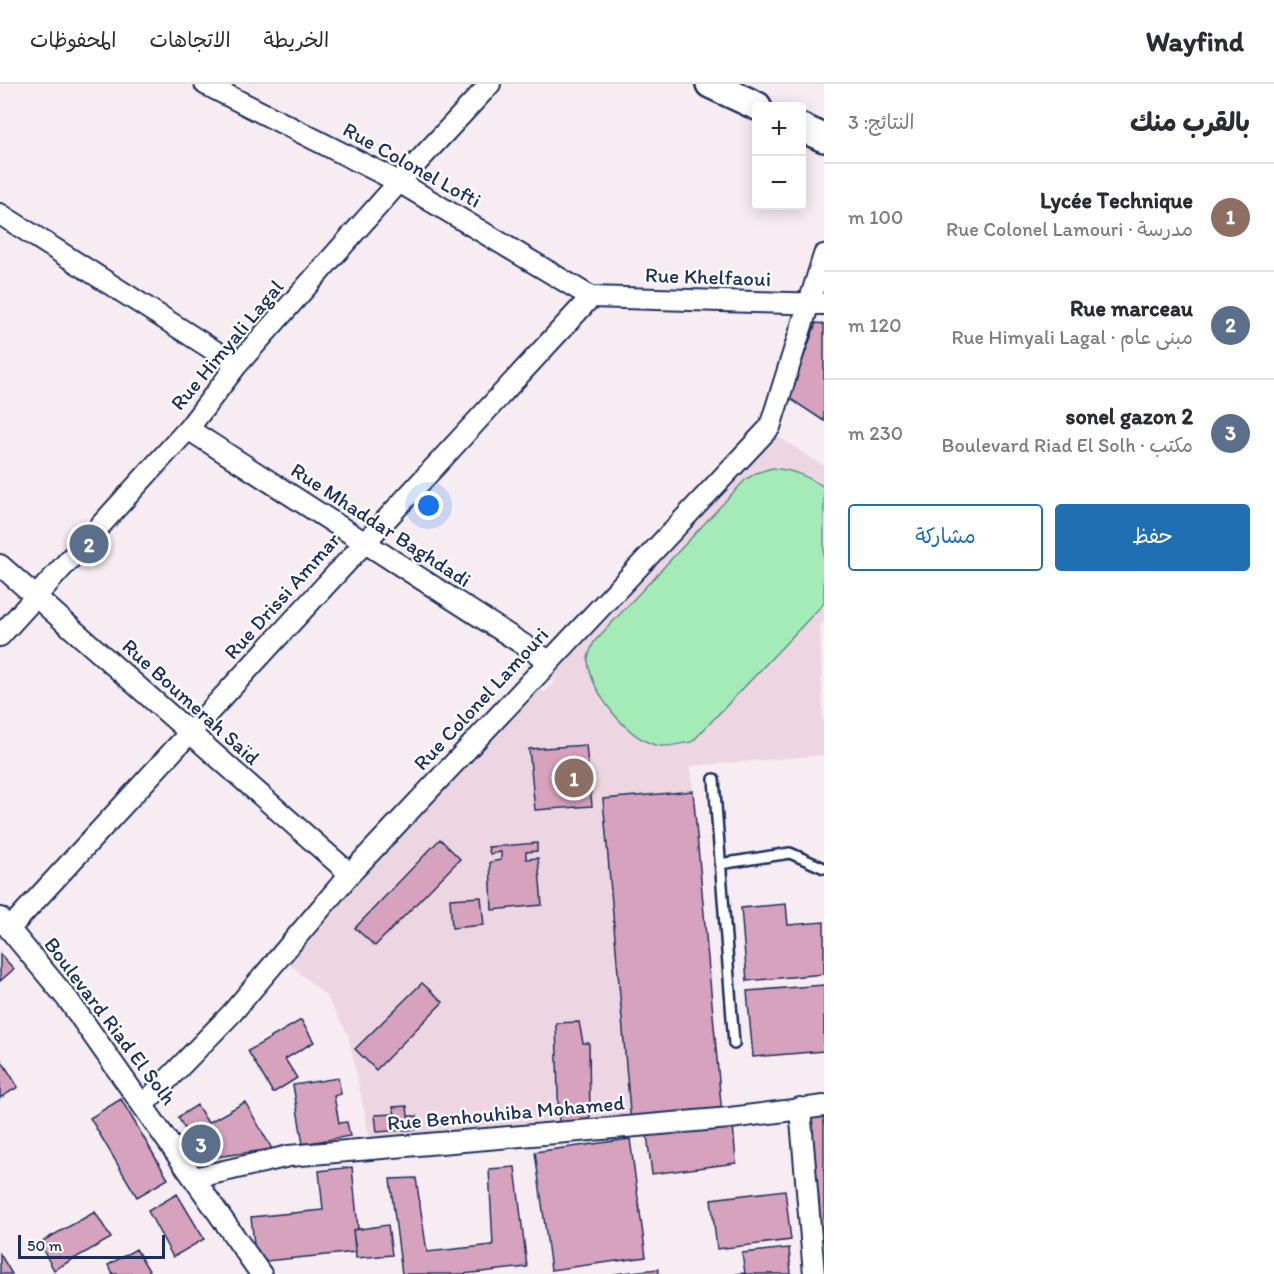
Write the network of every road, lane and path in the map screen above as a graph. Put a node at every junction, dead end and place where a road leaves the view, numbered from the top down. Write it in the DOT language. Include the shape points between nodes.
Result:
graph roads {
  1 [pos="205,84"];
  2 [pos="490,84"];
  3 [pos="710,84"];
  4 [pos="752,104"];
  5 [pos="806,130"];
  6 [pos="824,138"];
  7 [pos="399,182"];
  8 [pos="0,214"];
  9 [pos="824,255"];
  10 [pos="591,297"];
  11 [pos="817,304"];
  12 [pos="237,365"];
  13 [pos="188,429"];
  14 [pos="363,543"];
  15 [pos="0,565"];
  16 [pos="35,595"];
  17 [pos="0,636"];
  18 [pos="549,661"];
  19 [pos="189,733"];
  20 [pos="714,779"];
  21 [pos="720,864"];
  22 [pos="824,868"];
  23 [pos="350,874"];
  24 [pos="5,923"];
  25 [pos="734,1044"];
  26 [pos="144,1104"];
  27 [pos="824,1106"];
  28 [pos="800,1108"];
  29 [pos="194,1178"];
  30 [pos="261,1274"];
  31 [pos="814,1274"];
  1 -- 7 [label="street, Rue Colonel Lofti"];
  2 -- 7 [label="street, Rue Himyali Lagal"];
  3 -- 4 [label="street"];
  5 -- 6 [label="street"];
  7 -- 10 [label="street, Rue Colonel Lofti"];
  7 -- 12 [label="street, Rue Himyali Lagal"];
  8 -- 12 [label="street"];
  9 -- 11 [label="street, Rue Colonel Lamouri"];
  10 -- 11 [label="street, Rue Khelfaoui"];
  10 -- 14 [label="street, Rue Drissi Ammar"];
  11 -- 18 [label="street, Rue Colonel Lamouri" via="770,427"];
  12 -- 13 [label="street, Rue Himyali Lagal"];
  13 -- 14 [label="street, Rue Mhaddar Baghdadi"];
  13 -- 16 [label="street, Rue Himyali Lagal"];
  14 -- 18 [label="street, Rue Mhaddar Baghdadi"];
  14 -- 19 [label="street, Rue Drissi Ammar"];
  15 -- 16 [label="street, Rue Boumerah Saïd"];
  16 -- 17 [label="street, Rue Himyali Lagal"];
  16 -- 19 [label="street, Rue Boumerah Saïd"];
  18 -- 23 [label="street, Rue Colonel Lamouri"];
  19 -- 23 [label="street, Rue Boumerah Saïd"];
  19 -- 24 [label="street, Rue Drissi Ammar"];
  20 -- 21 [label="lane"];
  21 -- 22 [label="lane" via="790,853"];
  21 -- 25 [label="lane"];
  23 -- 26 [label="street, Rue Colonel Lamouri" via="232,1013"];
  24 -- 26 [label="street, Boulevard Riad El Solh" via="69,1001"];
  26 -- 29 [label="street, Boulevard Riad El Solh"];
  27 -- 28 [label="street, Rue Benhouhiba Mohamed"];
  28 -- 29 [label="street, Rue Benhouhiba Mohamed" via="730,1118 289,1156"];
  28 -- 31 [label="street"];
  29 -- 30 [label="street, Boulevard Riad El Solh"];
}
